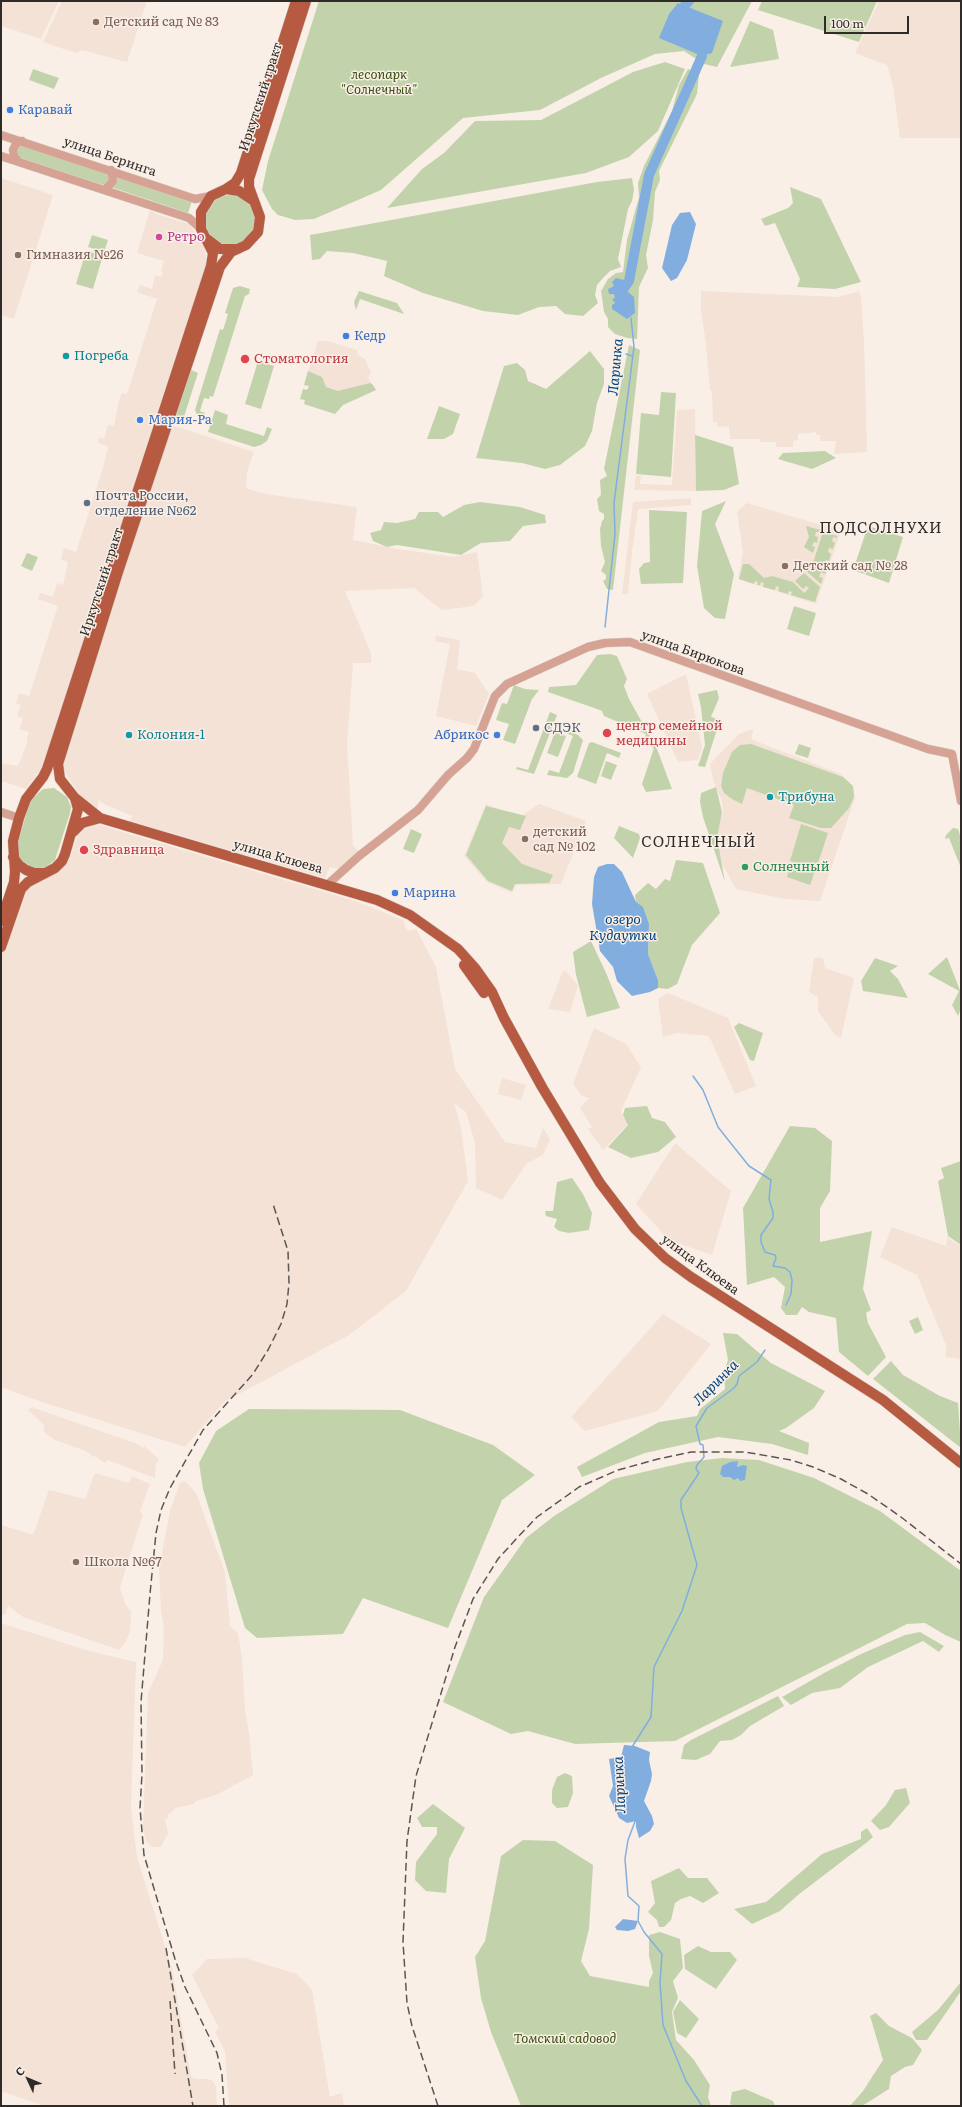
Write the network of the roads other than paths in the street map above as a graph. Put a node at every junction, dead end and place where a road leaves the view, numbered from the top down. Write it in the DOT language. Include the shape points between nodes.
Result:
graph roads {
  1 [pos="296,1"];
  2 [pos="306,1"];
  3 [pos="1,135"];
  4 [pos="22,141"];
  5 [pos="1,156"];
  6 [pos="18,161"];
  7 [pos="111,170"];
  8 [pos="226,189"];
  9 [pos="104,190"];
  10 [pos="211,196"];
  11 [pos="254,201"];
  12 [pos="201,228"];
  13 [pos="206,238"];
  14 [pos="238,249"];
  15 [pos="75,798"];
  16 [pos="961,801"];
  17 [pos="1,812"];
  18 [pos="19,818"];
  19 [pos="100,818"];
  20 [pos="72,833"];
  21 [pos="13,857"];
  22 [pos="44,873"];
  23 [pos="327,885"];
  24 [pos="1,921"];
  25 [pos="1,947"];
  26 [pos="960,1461"];
  1 -- 8 [label="main road, Иркутский тракт" via="241,173 235,183"];
  2 -- 11 [label="main road, Иркутский тракт" via="249,179"];
  3 -- 4 [label="street, улица Беринга"];
  4 -- 6 [label="street" via="12,150"];
  4 -- 7 [label="street, улица Беринга"];
  5 -- 6 [label="street"];
  6 -- 9 [label="street"];
  7 -- 9 [label="street" via="113,181"];
  7 -- 10 [label="street, улица Беринга" via="195,199"];
  8 -- 10 [label="main road, Иркутский тракт"];
  8 -- 11 [label="main road" via="239,191"];
  9 -- 12 [label="street" via="189,218"];
  10 -- 12 [label="main road" via="201,212"];
  11 -- 14 [label="main road, Иркутский тракт" via="260,217 258,232 250,242"];
  12 -- 13 [label="main road, Иркутский тракт"];
  13 -- 14 [label="main road, Иркутский тракт" via="220,249"];
  13 -- 18 [label="main road, Иркутский тракт" via="213,253 211,266 47,769 26,799"];
  14 -- 15 [label="main road, Иркутский тракт" via="231,252 220,267 118,572 58,764 60,779"];
  15 -- 19 [label="main road, улица Клюева"];
  15 -- 20 [label="main road" via="78,812"];
  16 -- 23 [label="street, улица Бирюкова" via="952,754 928,749 630,642 605,643 588,647 507,684 495,696 474,748 467,758 448,775 418,810 359,856"];
  17 -- 18 [label="street"];
  18 -- 21 [label="main road, Иркутский тракт" via="12,841"];
  19 -- 20 [label="main road" via="82,823"];
  19 -- 23 [label="main road, улица Клюева"];
  20 -- 22 [label="main road" via="62,861"];
  21 -- 22 [label="main road" via="26,870"];
  21 -- 24 [label="main road, Иркутский тракт" via="14,882"];
  22 -- 25 [label="main road" via="21,889"];
  23 -- 26 [label="main road, улица Клюева" via="358,893 394,907 424,923 458,949 492,992 504,1018 600,1183 622,1214 665,1258 697,1282 883,1400"];
}
